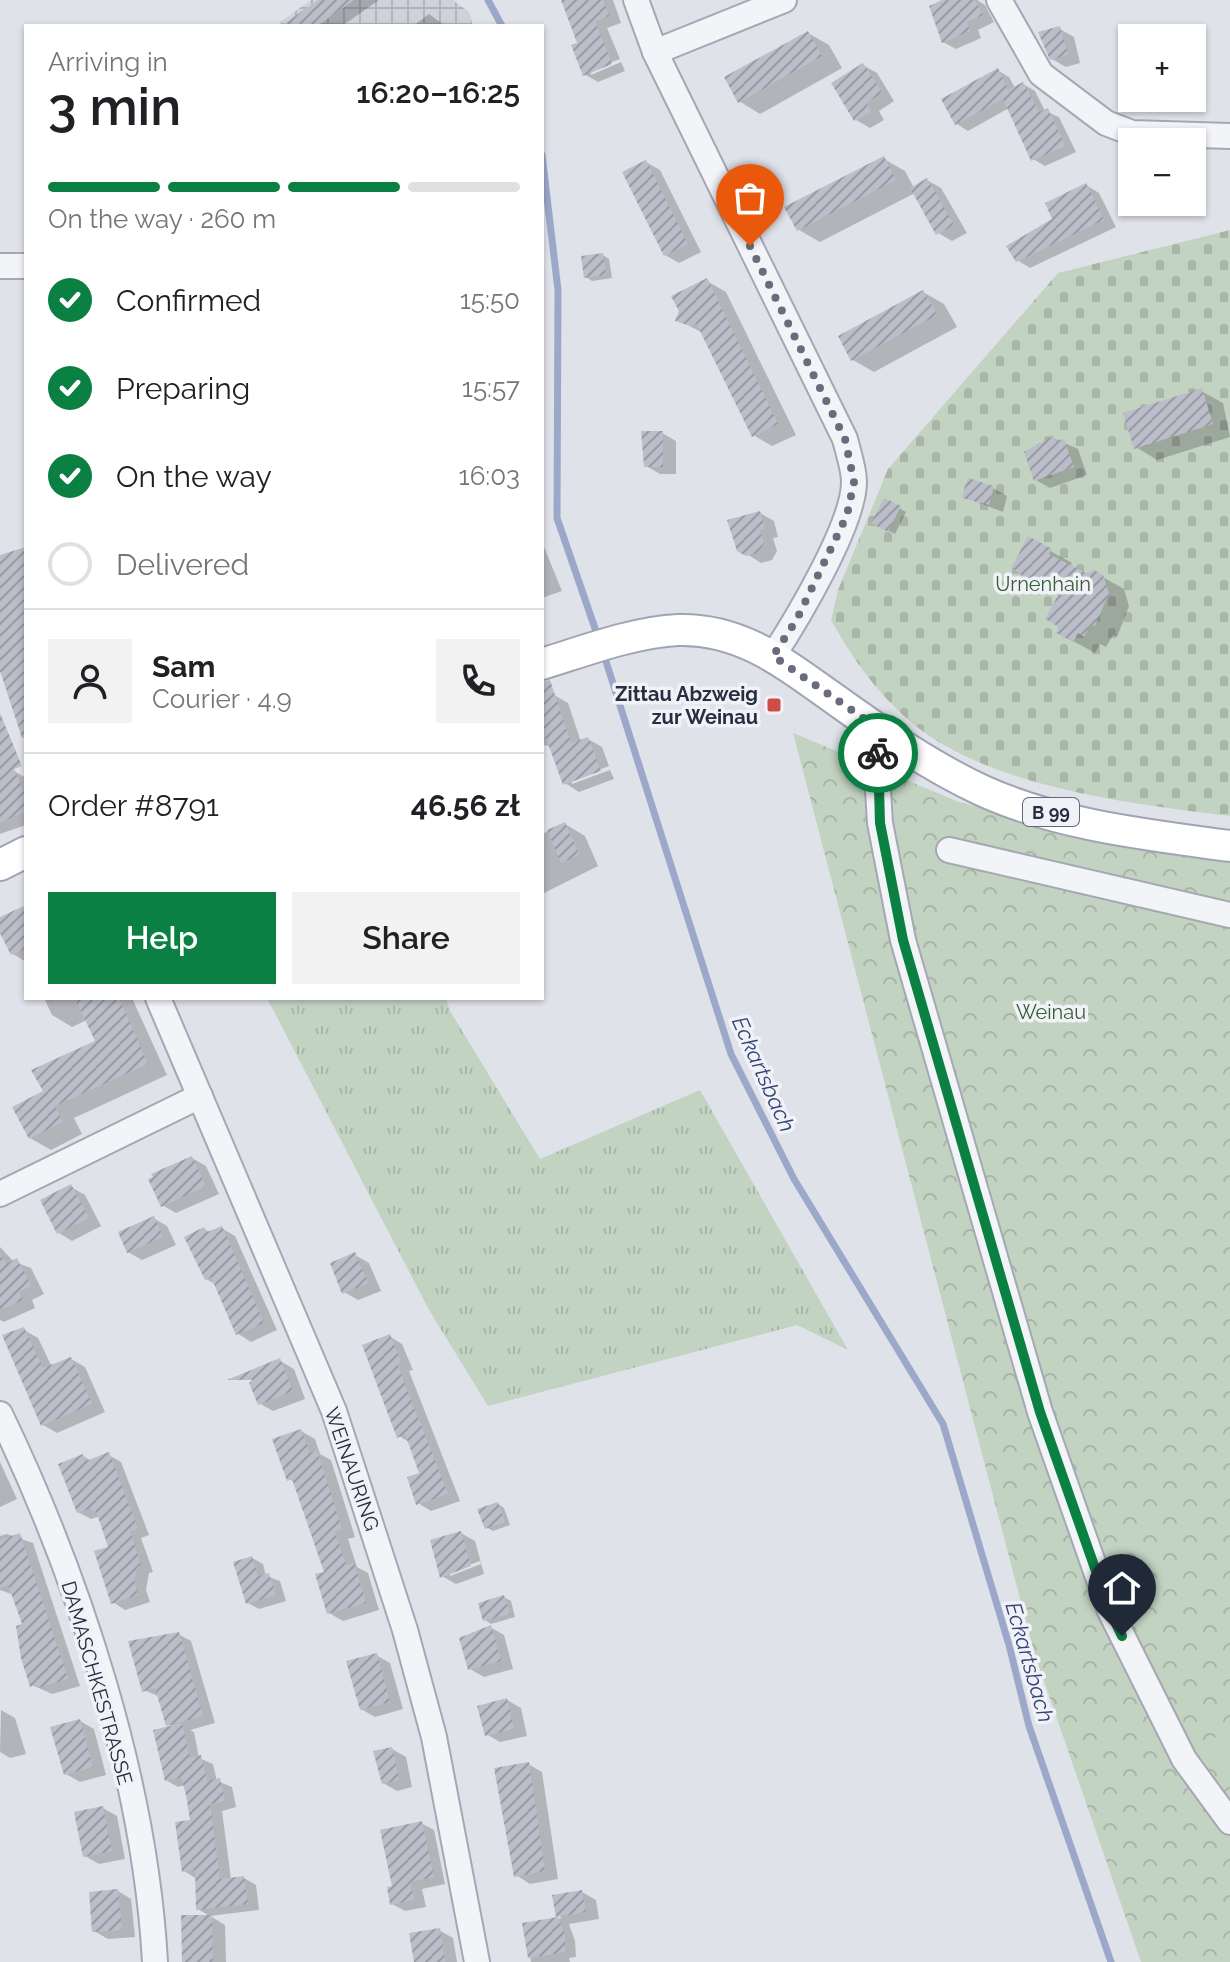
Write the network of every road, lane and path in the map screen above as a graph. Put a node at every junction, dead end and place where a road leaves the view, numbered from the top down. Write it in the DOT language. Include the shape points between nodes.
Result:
graph roads {
  1 [pos="636,0"];
  2 [pos="784,0"];
  3 [pos="999,0"];
  4 [pos="655,52"];
  5 [pos="1230,136"];
  6 [pos="0,266"];
  7 [pos="24,266"];
  8 [pos="773,656"];
  9 [pos="553,661"];
  10 [pos="888,735"];
  11 [pos="1230,846"];
  12 [pos="949,850"];
  13 [pos="24,853"];
  14 [pos="0,865"];
  15 [pos="1230,915"];
  16 [pos="159,1000"];
  17 [pos="200,1096"];
  18 [pos="0,1194"];
  19 [pos="0,1414"];
  20 [pos="1230,1822"];
  21 [pos="155,1962"];
  22 [pos="477,1962"];
  1 -- 4 [label="street"];
  2 -- 4 [label="street"];
  3 -- 5 [label="street" via="1041,74 1106,123 1132,133"];
  4 -- 8 [label="street" via="845,439 854,482 847,515 797,619"];
  6 -- 7 [label="street"];
  8 -- 9 [label="main road, B 99" via="711,632 675,630"];
  8 -- 10 [label="main road, B 99"];
  10 -- 11 [label="main road, B 99" via="940,768 1009,801 1144,834"];
  10 -- 20 [label="street" via="876,757 880,823 903,940 1040,1412 1110,1611 1184,1759"];
  12 -- 15 [label="street"];
  13 -- 14 [label="main road"];
  16 -- 17 [label="street, WEINAURING"];
  17 -- 18 [label="street"];
  17 -- 22 [label="street, WEINAURING" via="334,1411 401,1615 434,1737"];
  19 -- 21 [label="street, DAMASCHKESTRASSE" via="80,1606 115,1729 151,1895"];
}
